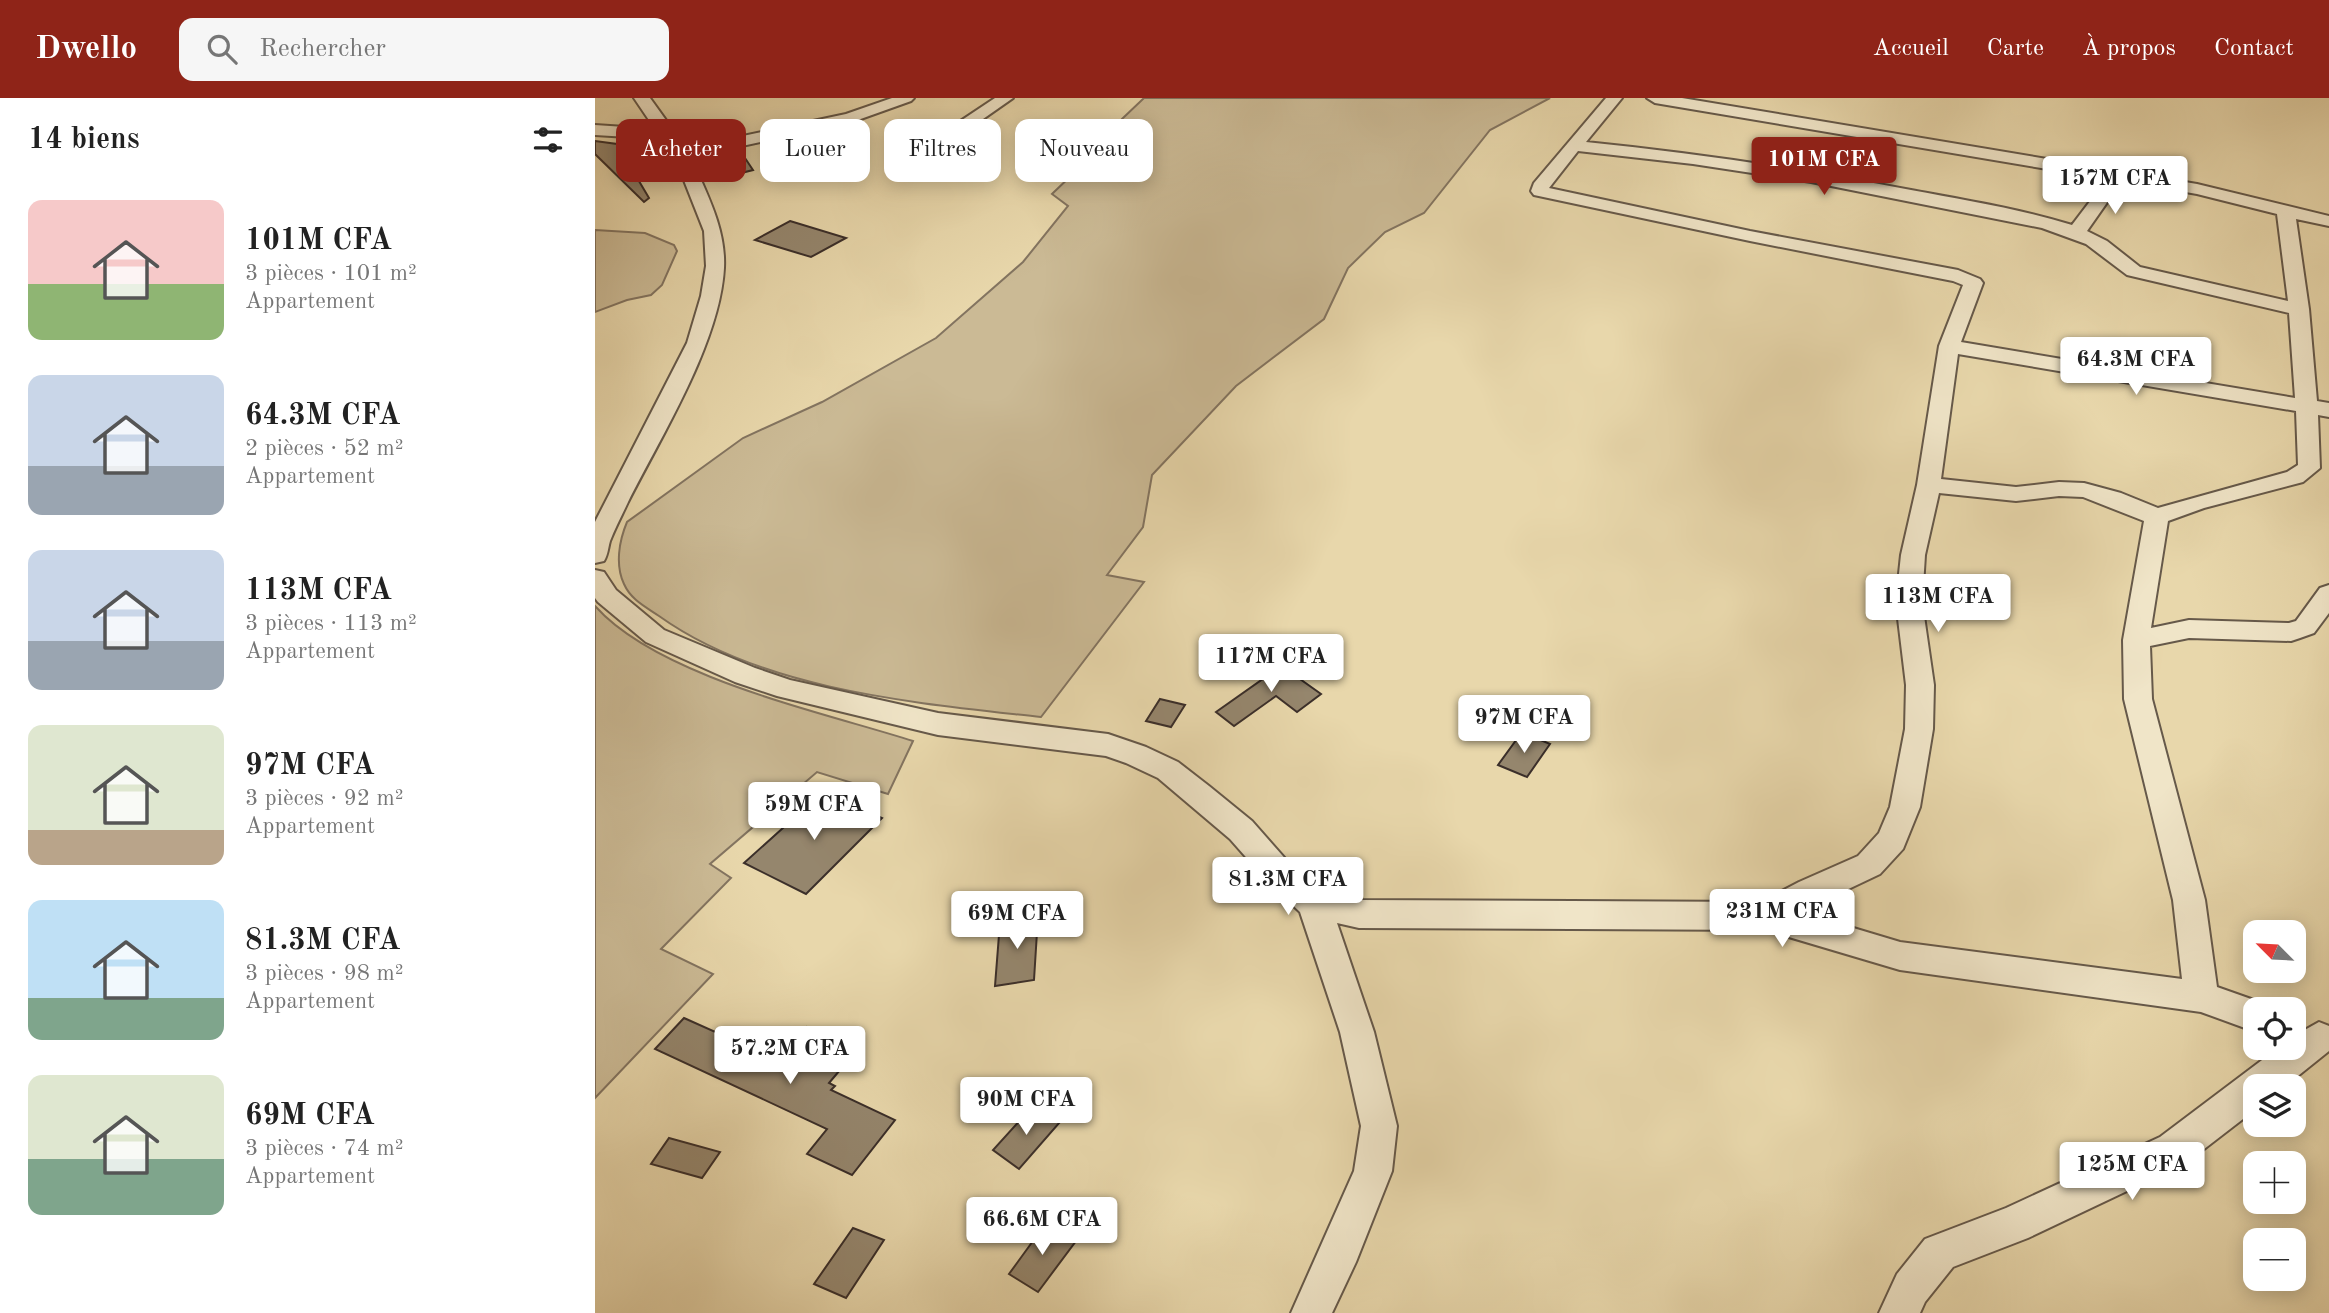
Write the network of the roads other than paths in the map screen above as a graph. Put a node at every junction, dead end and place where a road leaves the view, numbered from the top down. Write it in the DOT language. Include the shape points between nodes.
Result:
graph roads {
  1 [pos="642,98"];
  2 [pos="906,98"];
  3 [pos="1005,98"];
  4 [pos="1614,98"];
  5 [pos="1655,98"];
  6 [pos="849,118"];
  7 [pos="656,119"];
  8 [pos="973,119"];
  9 [pos="595,130"];
  10 [pos="616,131"];
  11 [pos="746,140"];
  12 [pos="1574,146"];
  13 [pos="2117,176"];
  14 [pos="693,182"];
  15 [pos="2286,214"];
  16 [pos="2329,221"];
  17 [pos="2077,232"];
  18 [pos="2299,309"];
  19 [pos="1949,346"];
  20 [pos="2317,408"];
  21 [pos="1929,485"];
  22 [pos="2157,517"];
  23 [pos="595,555"];
  24 [pos="595,578"];
  25 [pos="2329,594"];
  26 [pos="2136,640"];
  27 [pos="1314,904"];
  28 [pos="1765,916"];
  29 [pos="2201,998"];
  30 [pos="2243,1012"];
  31 [pos="2314,1035"];
  32 [pos="1311,1313"];
  33 [pos="1899,1313"];
  1 -- 7 [label="street"];
  2 -- 6 [label="street"];
  3 -- 8 [label="street"];
  4 -- 12 [label="street"];
  5 -- 13 [label="street"];
  6 -- 11 [label="street"];
  9 -- 10 [label="street"];
  12 -- 17 [label="street" via="1807,174"];
  12 -- 19 [label="street" via="1540,191 1968,279 1973,283"];
  13 -- 15 [label="street" via="2228,195"];
  13 -- 17 [label="street"];
  14 -- 23 [label="street" via="713,230 711,296 697,343 613,509"];
  15 -- 16 [label="street"];
  15 -- 18 [label="street"];
  17 -- 18 [label="street" via="2134,271"];
  18 -- 20 [label="street"];
  19 -- 20 [label="street"];
  19 -- 21 [label="street"];
  20 -- 22 [label="street" via="2309,468 2295,477"];
  21 -- 22 [label="street" via="2016,494 2084,490"];
  21 -- 28 [label="street" via="1913,555 1909,602 1920,685 1919,729 1905,807 1892,840 1869,865"];
  22 -- 26 [label="street"];
  24 -- 27 [label="street" via="607,596 655,636 787,689 938,724 1108,745 1136,755 1168,770 1207,801"];
  25 -- 26 [label="street" via="2305,627 2291,632 2189,629"];
  26 -- 29 [label="street" via="2138,699 2189,900"];
  27 -- 28 [label="street" via="1359,914"];
  27 -- 32 [label="street" via="1357,1032 1379,1126 1373,1171"];
  28 -- 29 [label="street" via="1900,956"];
  29 -- 30 [label="street"];
  31 -- 33 [label="street" via="2173,1150 2014,1224 1939,1253"];
}
